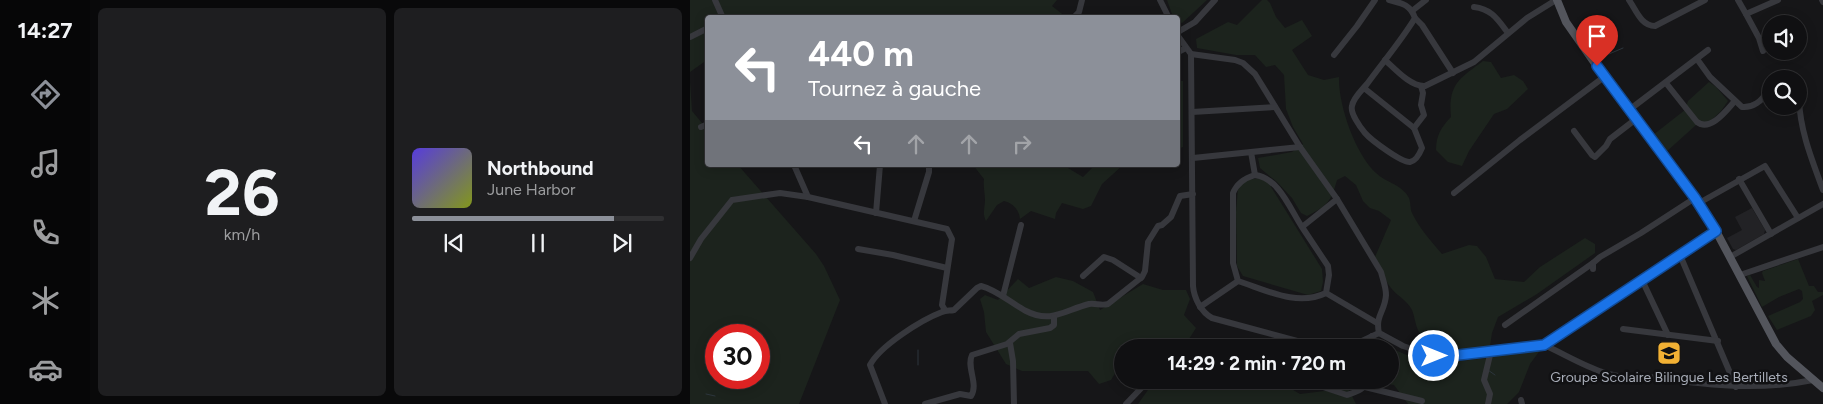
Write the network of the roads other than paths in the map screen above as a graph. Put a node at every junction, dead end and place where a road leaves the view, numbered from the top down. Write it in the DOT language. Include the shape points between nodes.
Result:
graph roads {
  1 [pos="715,0"];
  2 [pos="1082,0"];
  3 [pos="1161,0"];
  4 [pos="1215,0"];
  5 [pos="1375,0"];
  6 [pos="1389,0"];
  7 [pos="1426,0"];
  8 [pos="1556,0"];
  9 [pos="1630,0"];
  10 [pos="1704,0"];
  11 [pos="1738,0"];
  12 [pos="1778,0"];
  13 [pos="1474,7"];
  14 [pos="1413,14"];
  15 [pos="1746,14"];
  16 [pos="722,15"];
  17 [pos="1076,15"];
  18 [pos="1168,15"];
  19 [pos="705,30"];
  20 [pos="1180,33"];
  21 [pos="1508,33"];
  22 [pos="690,37"];
  23 [pos="1180,37"];
  24 [pos="1762,48"];
  25 [pos="1708,50"];
  26 [pos="1188,51"];
  27 [pos="1180,52"];
  28 [pos="1334,54"];
  29 [pos="1697,59"];
  30 [pos="1385,60"];
  31 [pos="1453,73"];
  32 [pos="1604,77"];
  33 [pos="1666,83"];
  34 [pos="1421,86"];
  35 [pos="1364,88"];
  36 [pos="1762,100"];
  37 [pos="1734,102"];
  38 [pos="1276,107"];
  39 [pos="1629,110"];
  40 [pos="1192,112"];
  41 [pos="1800,115"];
  42 [pos="1636,119"];
  43 [pos="1414,128"];
  44 [pos="1574,131"];
  45 [pos="1300,146"];
  46 [pos="1251,152"];
  47 [pos="1192,158"];
  48 [pos="795,167"];
  49 [pos="880,167"];
  50 [pos="929,167"];
  51 [pos="1255,175"];
  52 [pos="1739,179"];
  53 [pos="1823,190"];
  54 [pos="1454,193"];
  55 [pos="1193,194"];
  56 [pos="808,197"];
  57 [pos="1337,199"];
  58 [pos="1697,200"];
  59 [pos="1823,204"];
  60 [pos="876,213"];
  61 [pos="1798,218"];
  62 [pos="914,221"];
  63 [pos="1021,225"];
  64 [pos="1302,226"];
  65 [pos="1716,231"];
  66 [pos="1771,234"];
  67 [pos="1823,247"];
  68 [pos="858,249"];
  69 [pos="1680,255"];
  70 [pos="1730,257"];
  71 [pos="690,258"];
  72 [pos="947,268"];
  73 [pos="1740,275"];
  74 [pos="1083,276"];
  75 [pos="1141,278"];
  76 [pos="1238,280"];
  77 [pos="1642,280"];
  78 [pos="1326,293"];
  79 [pos="1003,296"];
  80 [pos="1200,307"];
  81 [pos="944,310"];
  82 [pos="1054,317"];
  83 [pos="1377,323"];
  84 [pos="1505,325"];
  85 [pos="1624,329"];
  86 [pos="1379,333"];
  87 [pos="1668,335"];
  88 [pos="1372,336"];
  89 [pos="1290,339"];
  90 [pos="1364,339"];
  91 [pos="1372,339"];
  92 [pos="1718,340"];
  93 [pos="1010,343"];
  94 [pos="1544,345"];
  95 [pos="1491,351"];
  96 [pos="1813,380"];
  97 [pos="1736,387"];
  98 [pos="1823,388"];
  99 [pos="1140,389"];
  100 [pos="1329,389"];
  101 [pos="1358,389"];
  102 [pos="1385,389"];
  103 [pos="1422,401"];
  104 [pos="885,404"];
  105 [pos="928,404"];
  106 [pos="1014,404"];
  107 [pos="1126,404"];
  108 [pos="1488,404"];
  1 -- 16 [label="street"];
  2 -- 17 [label="street"];
  3 -- 18 [label="street"];
  4 -- 20 [label="street"];
  5 -- 28 [label="street"];
  6 -- 14 [label="street" via="1407,5"];
  7 -- 14 [label="street"];
  8 -- 21 [label="street"];
  8 -- 32 [label="main road" via="1566,22"];
  9 -- 10 [label="street" via="1643,22 1650,26"];
  11 -- 15 [label="street"];
  12 -- 15 [label="street"];
  13 -- 21 [label="street" via="1485,8"];
  14 -- 30 [label="street"];
  14 -- 31 [label="street"];
  15 -- 24 [label="street"];
  19 -- 22 [label="street"];
  21 -- 31 [label="street" via="1474,62"];
  23 -- 26 [label="street"];
  25 -- 29 [label="street"];
  26 -- 27 [label="street"];
  26 -- 38 [label="street" via="1243,63 1255,74"];
  26 -- 40 [label="street"];
  29 -- 33 [label="street"];
  29 -- 37 [label="street"];
  30 -- 34 [label="street" via="1404,77"];
  30 -- 35 [label="street"];
  31 -- 34 [label="street"];
  32 -- 39 [label="main road"];
  32 -- 54 [label="street"];
  33 -- 37 [label="street" via="1703,125 1716,120"];
  33 -- 39 [label="street"];
  34 -- 43 [label="street" via="1420,103 1424,116"];
  35 -- 43 [label="street"];
  35 -- 43 [label="street" via="1353,102 1352,109 1360,126 1373,141 1403,161 1410,162 1422,148"];
  36 -- 37 [label="street" via="1748,108"];
  38 -- 40 [label="street"];
  38 -- 45 [label="street"];
  39 -- 42 [label="main road"];
  40 -- 47 [label="street"];
  41 -- 53 [label="street"];
  42 -- 44 [label="street" via="1610,139 1595,157"];
  42 -- 58 [label="main road"];
  45 -- 46 [label="street"];
  45 -- 57 [label="street"];
  46 -- 47 [label="street"];
  46 -- 51 [label="street"];
  47 -- 55 [label="street"];
  48 -- 56 [label="street"];
  49 -- 60 [label="street"];
  50 -- 62 [label="street"];
  51 -- 64 [label="street" via="1276,186"];
  51 -- 76 [label="street" via="1241,181 1233,193 1233,263"];
  52 -- 58 [label="street"];
  52 -- 61 [label="street" via="1765,166"];
  52 -- 66 [label="street"];
  55 -- 75 [label="street" via="1180,196 1171,217 1158,226 1148,242 1145,271"];
  55 -- 80 [label="street" via="1193,286"];
  56 -- 60 [label="street"];
  56 -- 71 [label="street" via="780,193 732,200"];
  57 -- 64 [label="street"];
  57 -- 83 [label="street" via="1385,285 1386,297"];
  58 -- 65 [label="main road"];
  58 -- 84 [label="street" via="1600,257 1593,266"];
  59 -- 61 [label="street"];
  60 -- 62 [label="street"];
  61 -- 66 [label="street"];
  62 -- 72 [label="street" via="950,232 952,239"];
  63 -- 79 [label="street"];
  64 -- 78 [label="street" via="1328,266"];
  65 -- 69 [label="street"];
  65 -- 70 [label="main road"];
  66 -- 70 [label="street"];
  67 -- 73 [label="street"];
  68 -- 72 [label="street"];
  69 -- 77 [label="street"];
  69 -- 92 [label="street"];
  70 -- 73 [label="main road"];
  72 -- 81 [label="street"];
  73 -- 96 [label="main road" via="1776,344"];
  74 -- 75 [label="street" via="1104,257"];
  75 -- 82 [label="street" via="1108,304 1092,304"];
  76 -- 78 [label="street" via="1295,299"];
  76 -- 80 [label="street"];
  77 -- 87 [label="street"];
  77 -- 94 [label="street"];
  78 -- 83 [label="street"];
  79 -- 81 [label="street" via="983,286 954,310"];
  79 -- 82 [label="street" via="1032,314"];
  80 -- 89 [label="street" via="1212,318"];
  81 -- 104 [label="street" via="902,334 874,358 870,365"];
  82 -- 93 [label="street" via="1052,327 1019,334"];
  83 -- 86 [label="street"];
  85 -- 87 [label="street"];
  86 -- 88 [label="street"];
  86 -- 95 [label="street" via="1434,356"];
  87 -- 92 [label="street"];
  88 -- 90 [label="street"];
  88 -- 91 [label="street"];
  92 -- 97 [label="street"];
  93 -- 105 [label="street" via="972,355 974,390 971,396 960,394"];
  93 -- 106 [label="street"];
  94 -- 95 [label="street"];
  94 -- 97 [label="street" via="1606,373"];
  95 -- 108 [label="street" via="1484,380 1490,394"];
  96 -- 97 [label="street" via="1792,385"];
  96 -- 98 [label="main road"];
  99 -- 107 [label="street"];
  100 -- 101 [label="street" via="1351,394"];
  102 -- 103 [label="street"];
}
